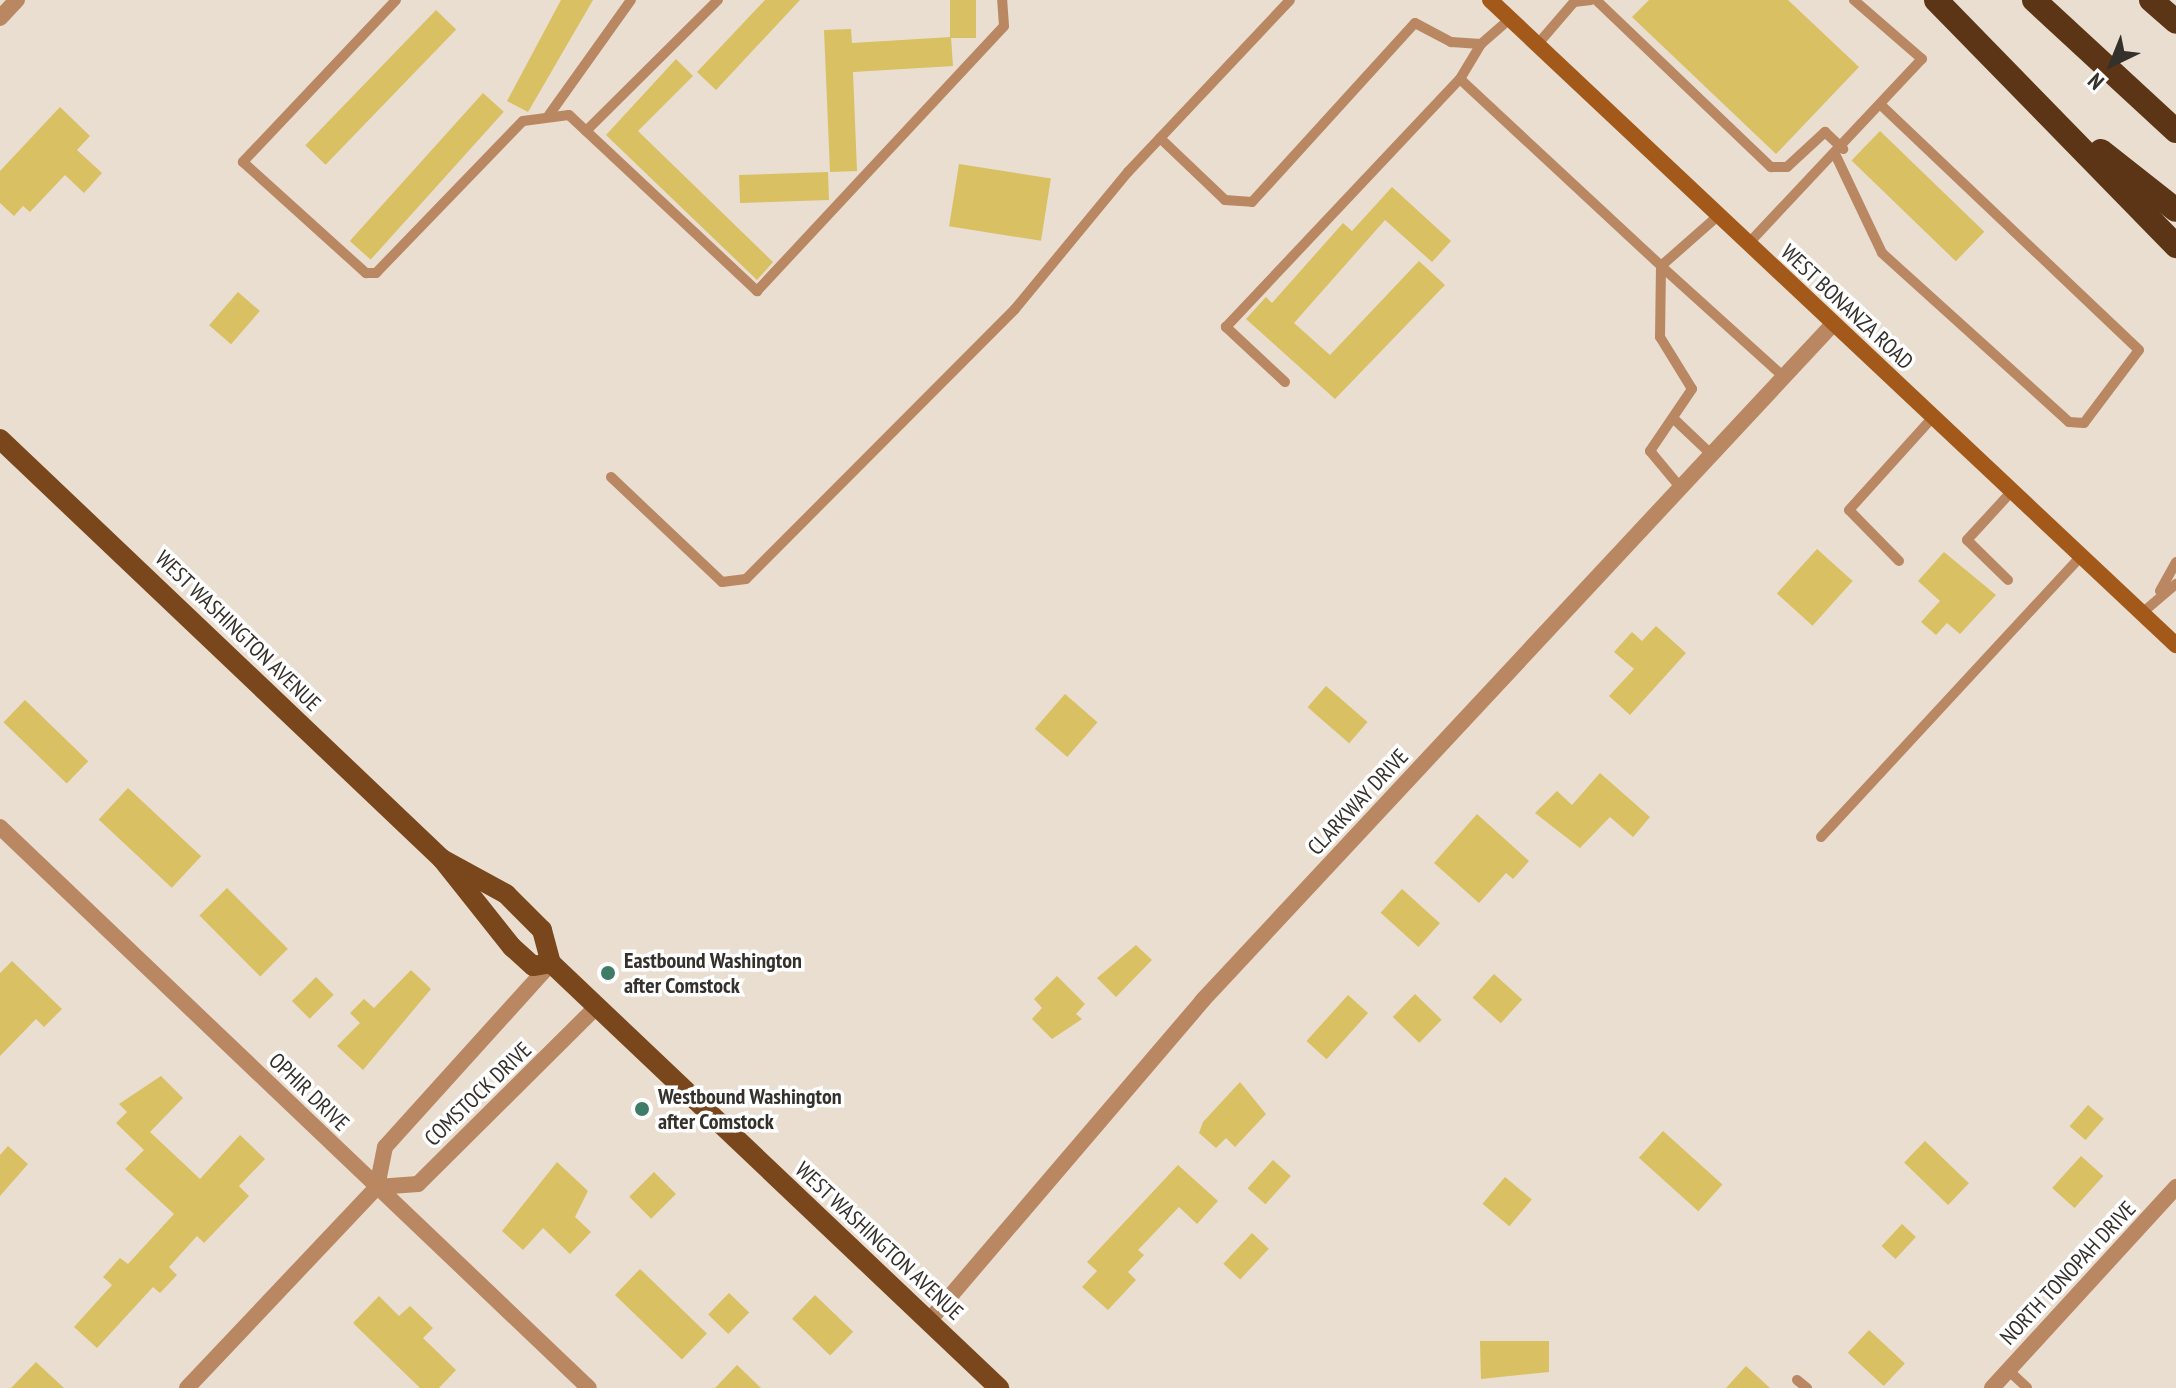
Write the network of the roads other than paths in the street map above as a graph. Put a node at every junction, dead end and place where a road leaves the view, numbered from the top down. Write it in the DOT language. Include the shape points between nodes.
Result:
graph roads {
  1 [pos="17,0"];
  2 [pos="396,0"];
  3 [pos="631,0"];
  4 [pos="718,0"];
  5 [pos="1002,0"];
  6 [pos="1290,0"];
  7 [pos="1490,0"];
  8 [pos="1593,0"];
  9 [pos="1854,0"];
  10 [pos="1936,0"];
  11 [pos="2034,0"];
  12 [pos="2151,0"];
  13 [pos="0,18"];
  14 [pos="1510,19"];
  15 [pos="2176,22"];
  16 [pos="1481,44"];
  17 [pos="1537,45"];
  18 [pos="1460,79"];
  19 [pos="2024,91"];
  20 [pos="1881,105"];
  21 [pos="549,115"];
  22 [pos="586,131"];
  23 [pos="2176,131"];
  24 [pos="1160,138"];
  25 [pos="1839,152"];
  26 [pos="2176,210"];
  27 [pos="1718,216"];
  28 [pos="1748,244"];
  29 [pos="2176,246"];
  30 [pos="1661,266"];
  31 [pos="1833,324"];
  32 [pos="1784,377"];
  33 [pos="1285,382"];
  34 [pos="1933,417"];
  35 [pos="1674,419"];
  36 [pos="0,439"];
  37 [pos="1711,454"];
  38 [pos="611,477"];
  39 [pos="1680,487"];
  40 [pos="2012,491"];
  41 [pos="2081,556"];
  42 [pos="1899,561"];
  43 [pos="2176,562"];
  44 [pos="2008,580"];
  45 [pos="2176,584"];
  46 [pos="2160,591"];
  47 [pos="2142,613"];
  48 [pos="2176,645"];
  49 [pos="0,828"];
  50 [pos="1821,837"];
  51 [pos="442,859"];
  52 [pos="551,963"];
  53 [pos="597,1006"];
  54 [pos="377,1187"];
  55 [pos="2176,1187"];
  56 [pos="929,1321"];
  57 [pos="2008,1370"];
  58 [pos="1797,1380"];
  59 [pos="187,1388"];
  60 [pos="589,1388"];
  61 [pos="999,1388"];
  62 [pos="1807,1388"];
  63 [pos="1992,1388"];
  64 [pos="2027,1388"];
  1 -- 13 [label="street"];
  2 -- 21 [label="lane" via="243,162 366,273 376,273 523,121"];
  3 -- 21 [label="lane"];
  4 -- 22 [label="lane"];
  5 -- 22 [label="lane" via="1004,26 757,291"];
  6 -- 24 [label="lane"];
  7 -- 14 [label="main road, WEST BONANZA ROAD"];
  8 -- 17 [label="lane" via="1574,2"];
  8 -- 25 [label="lane" via="1771,167 1787,167 1825,132"];
  9 -- 20 [label="lane" via="1922,59"];
  10 -- 19 [label="highway"];
  11 -- 23 [label="highway"];
  12 -- 15 [label="highway"];
  14 -- 16 [label="lane"];
  14 -- 17 [label="main road, WEST BONANZA ROAD"];
  16 -- 18 [label="lane"];
  16 -- 24 [label="lane" via="1451,42 1415,23 1252,202 1225,200"];
  17 -- 27 [label="main road, WEST BONANZA ROAD"];
  18 -- 30 [label="lane"];
  18 -- 33 [label="lane" via="1226,327"];
  19 -- 26 [label="highway"];
  19 -- 29 [label="highway"];
  20 -- 25 [label="lane"];
  20 -- 25 [label="lane" via="2139,350 2084,423 2069,422 1882,253"];
  21 -- 22 [label="lane" via="569,115"];
  24 -- 38 [label="lane" via="1015,309 746,579 722,582"];
  25 -- 28 [label="lane"];
  27 -- 28 [label="main road, WEST BONANZA ROAD"];
  27 -- 30 [label="lane"];
  28 -- 31 [label="main road, WEST BONANZA ROAD"];
  30 -- 32 [label="lane"];
  30 -- 35 [label="lane" via="1660,337 1692,389"];
  31 -- 32 [label="street, CLARKWAY DRIVE"];
  31 -- 34 [label="main road, WEST BONANZA ROAD"];
  32 -- 37 [label="street, CLARKWAY DRIVE"];
  34 -- 40 [label="main road, WEST BONANZA ROAD"];
  34 -- 42 [label="lane" via="1849,510"];
  35 -- 37 [label="lane"];
  35 -- 39 [label="lane" via="1650,451"];
  36 -- 51 [label="main road, WEST WASHINGTON AVENUE"];
  37 -- 39 [label="street, CLARKWAY DRIVE"];
  39 -- 56 [label="street, CLARKWAY DRIVE" via="1202,1001"];
  40 -- 41 [label="main road, WEST BONANZA ROAD"];
  40 -- 44 [label="lane" via="1967,540"];
  41 -- 47 [label="main road, WEST BONANZA ROAD"];
  41 -- 50 [label="lane"];
  43 -- 46 [label="lane"];
  45 -- 46 [label="lane"];
  46 -- 47 [label="lane"];
  47 -- 48 [label="main road, WEST BONANZA ROAD"];
  49 -- 54 [label="street, OPHIR DRIVE"];
  51 -- 52 [label="main road, WEST WASHINGTON AVENUE" via="506,894 542,930"];
  51 -- 52 [label="main road, WEST WASHINGTON AVENUE" via="512,947 533,966"];
  52 -- 53 [label="main road, WEST WASHINGTON AVENUE"];
  52 -- 54 [label="street, COMSTOCK DRIVE" via="385,1147"];
  53 -- 54 [label="street, COMSTOCK DRIVE" via="418,1184"];
  53 -- 56 [label="main road, WEST WASHINGTON AVENUE"];
  54 -- 59 [label="street"];
  54 -- 60 [label="street, OPHIR DRIVE"];
  55 -- 57 [label="street, NORTH TONOPAH DRIVE"];
  56 -- 61 [label="main road, WEST WASHINGTON AVENUE"];
  57 -- 63 [label="street, NORTH TONOPAH DRIVE"];
  57 -- 64 [label="lane"];
  58 -- 62 [label="lane"];
}
